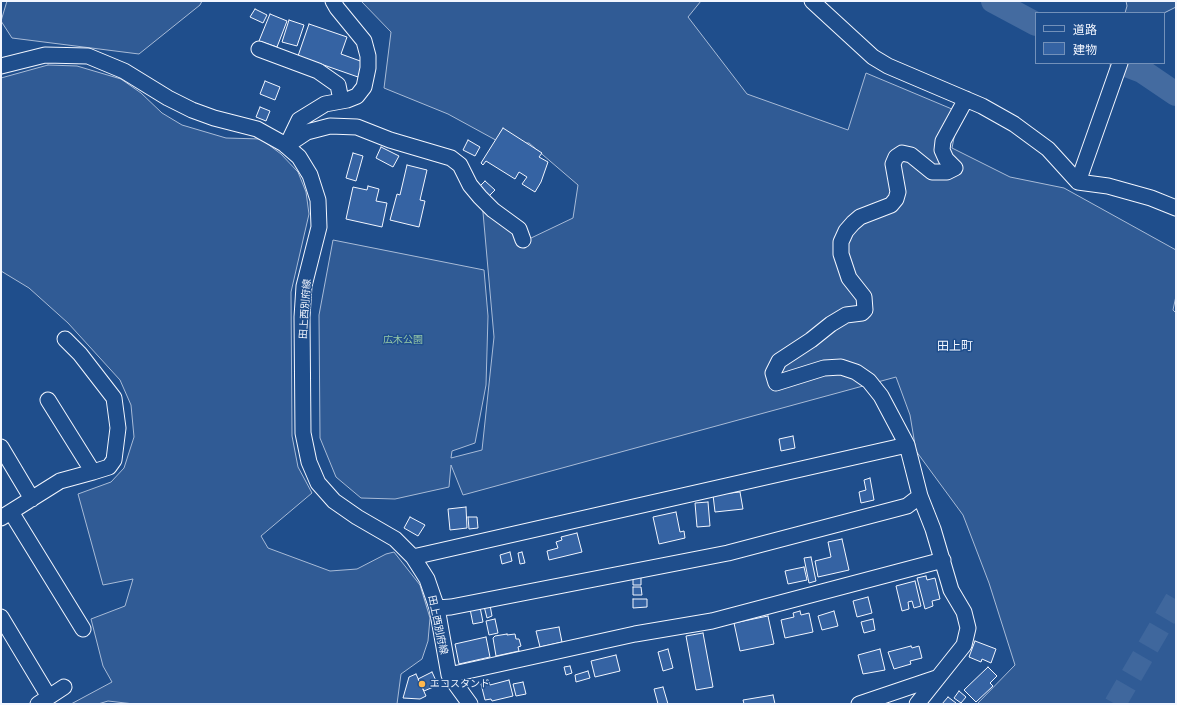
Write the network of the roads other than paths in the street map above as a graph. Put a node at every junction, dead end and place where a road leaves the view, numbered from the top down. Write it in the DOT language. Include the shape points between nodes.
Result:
graph roads {
  1 [pos="333,1"];
  2 [pos="812,1"];
  3 [pos="259,49"];
  4 [pos="1,66"];
  5 [pos="1118,68"];
  6 [pos="966,99"];
  7 [pos="341,100"];
  8 [pos="286,146"];
  9 [pos="1078,182"];
  10 [pos="1176,208"];
  11 [pos="523,240"];
  12 [pos="65,339"];
  13 [pos="48,400"];
  14 [pos="907,445"];
  15 [pos="1,447"];
  16 [pos="93,472"];
  17 [pos="920,496"];
  18 [pos="32,499"];
  19 [pos="6,515"];
  20 [pos="413,557"];
  21 [pos="942,560"];
  22 [pos="437,608"];
  23 [pos="1,617"];
  24 [pos="83,629"];
  25 [pos="449,675"];
  26 [pos="936,678"];
  27 [pos="64,687"];
  28 [pos="43,700"];
  29 [pos="470,704"];
  30 [pos="859,704"];
  31 [pos="917,704"];
  1 -- 7 [label="street" via="364,41 368,56 364,87 357,96"];
  2 -- 6 [label="street" via="873,57 888,66"];
  3 -- 7 [label="street" via="318,72 338,85"];
  4 -- 8 [label="street, 田上西別府線" via="45,55 88,56 124,71 192,110 257,129"];
  5 -- 9 [label="street"];
  6 -- 9 [label="street" via="1014,124 1042,145"];
  6 -- 14 [label="street" via="943,141 942,150 946,159 955,168 947,172 932,172 911,155 902,153 892,164 898,192 896,199 891,205 860,217 846,231 841,242 841,254 848,278 864,297 865,310 862,313 846,315 831,324 779,361 773,373 776,383 824,368 841,367 856,372 869,381 881,396"];
  7 -- 8 [label="street" via="325,104 299,120"];
  8 -- 11 [label="street" via="307,132 330,126 357,127 390,140 451,158 460,165 470,185 480,197 519,229"];
  8 -- 20 [label="street, 田上西別府線" via="299,157 310,175 318,200 319,227 304,286 302,317 303,433 309,462 318,483 334,501 395,539"];
  9 -- 10 [label="street" via="1116,188"];
  12 -- 16 [label="street" via="114,398 118,428 114,460 109,467"];
  13 -- 16 [label="street"];
  14 -- 17 [label="street"];
  14 -- 20 [label="street"];
  15 -- 18 [label="street"];
  16 -- 18 [label="street" via="60,481"];
  17 -- 21 [label="street"];
  17 -- 22 [label="street" via="907,506 728,553"];
  18 -- 19 [label="street"];
  19 -- 24 [label="street"];
  20 -- 22 [label="street, 田上西別府線" via="427,579"];
  21 -- 25 [label="street" via="712,621 635,634"];
  21 -- 26 [label="street" via="951,590 964,612 968,628 964,645"];
  22 -- 25 [label="street, 田上西別府線"];
  23 -- 28 [label="street"];
  25 -- 29 [label="street, 田上西別府線"];
  26 -- 30 [label="street"];
  26 -- 31 [label="street"];
  27 -- 28 [label="street"];
}
